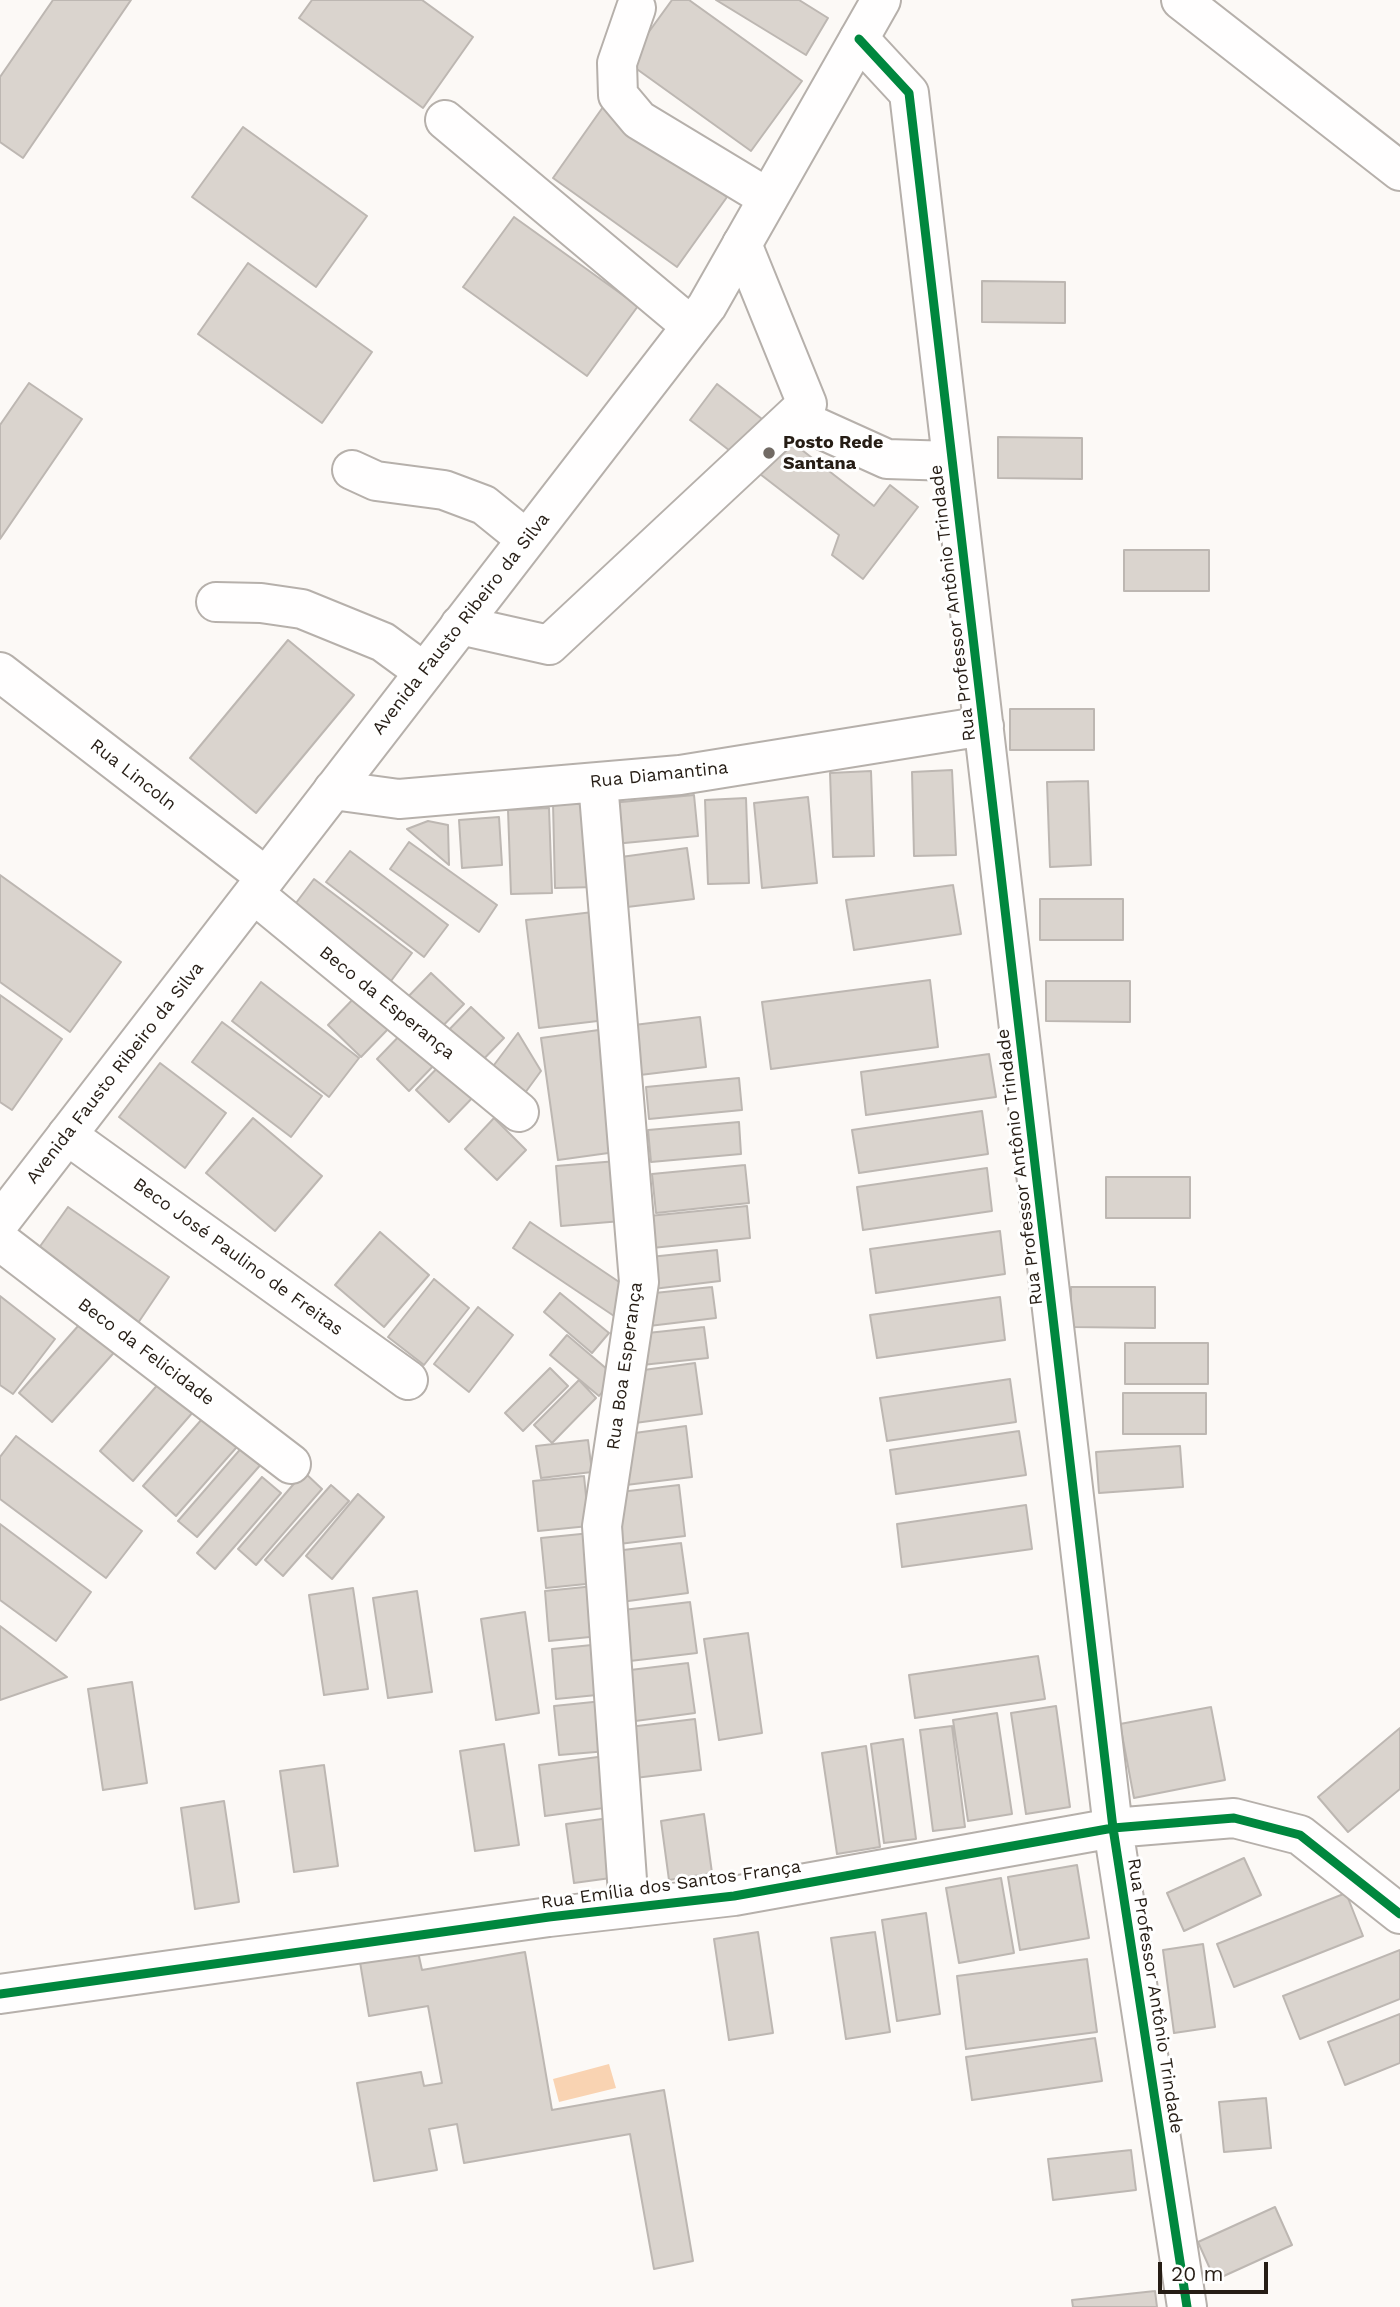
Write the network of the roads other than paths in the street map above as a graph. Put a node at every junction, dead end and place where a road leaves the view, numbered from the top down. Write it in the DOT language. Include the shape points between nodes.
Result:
graph roads {
  1 [pos="881,0"];
  2 [pos="1181,0"];
  3 [pos="636,8"];
  4 [pos="859,39"];
  5 [pos="445,120"];
  6 [pos="1400,170"];
  7 [pos="768,198"];
  8 [pos="742,244"];
  9 [pos="691,326"];
  10 [pos="794,417"];
  11 [pos="952,461"];
  12 [pos="352,471"];
  13 [pos="526,540"];
  14 [pos="216,602"];
  15 [pos="460,625"];
  16 [pos="0,672"];
  17 [pos="424,672"];
  18 [pos="984,726"];
  19 [pos="598,782"];
  20 [pos="333,790"];
  21 [pos="260,886"];
  22 [pos="519,1112"];
  23 [pos="67,1135"];
  24 [pos="0,1222"];
  25 [pos="0,1241"];
  26 [pos="408,1380"];
  27 [pos="291,1464"];
  28 [pos="1113,1828"];
  29 [pos="629,1908"];
  30 [pos="1400,1914"];
  31 [pos="0,1994"];
  32 [pos="1187,2307"];
  1 -- 4 [label="street, Avenida Fausto Ribeiro da Silva"];
  2 -- 6 [label="street"];
  3 -- 7 [label="street" via="617,63 618,96 639,120"];
  4 -- 7 [label="street, Avenida Fausto Ribeiro da Silva"];
  4 -- 11 [label="street, Rua Professor Antônio Trindade" via="909,93"];
  5 -- 9 [label="street"];
  7 -- 8 [label="street, Avenida Fausto Ribeiro da Silva"];
  8 -- 9 [label="street, Avenida Fausto Ribeiro da Silva"];
  8 -- 10 [label="street" via="807,404"];
  9 -- 13 [label="street, Avenida Fausto Ribeiro da Silva"];
  10 -- 11 [label="street" via="887,459"];
  10 -- 15 [label="street" via="549,645"];
  11 -- 18 [label="street, Rua Professor Antônio Trindade"];
  12 -- 13 [label="street" via="376,481 444,490 484,505"];
  13 -- 15 [label="street, Avenida Fausto Ribeiro da Silva"];
  14 -- 17 [label="street" via="302,610 383,642"];
  15 -- 17 [label="street, Avenida Fausto Ribeiro da Silva"];
  16 -- 21 [label="street, Rua Lincoln"];
  17 -- 20 [label="street, Avenida Fausto Ribeiro da Silva"];
  18 -- 19 [label="street, Rua Diamantina" via="680,775"];
  18 -- 28 [label="street, Rua Professor Antônio Trindade"];
  19 -- 20 [label="street, Rua Diamantina" via="398,799"];
  19 -- 29 [label="street, Rua Boa Esperança" via="639,1282 602,1526"];
  20 -- 21 [label="street, Avenida Fausto Ribeiro da Silva"];
  21 -- 22 [label="street, Beco da Esperança"];
  21 -- 23 [label="street, Avenida Fausto Ribeiro da Silva"];
  23 -- 24 [label="street, Avenida Fausto Ribeiro da Silva"];
  23 -- 26 [label="street, Beco José Paulino de Freitas"];
  25 -- 27 [label="street, Beco da Felicidade"];
  28 -- 29 [label="street, Rua Emília dos Santos França" via="734,1896"];
  28 -- 30 [label="street, Rua Emília dos Santos França" via="1234,1818 1300,1835"];
  28 -- 32 [label="street, Rua Professor Antônio Trindade"];
  29 -- 31 [label="street, Rua Emília dos Santos França"];
}
